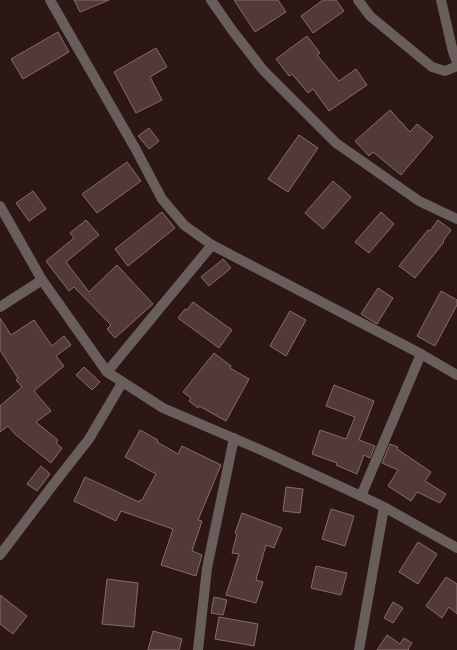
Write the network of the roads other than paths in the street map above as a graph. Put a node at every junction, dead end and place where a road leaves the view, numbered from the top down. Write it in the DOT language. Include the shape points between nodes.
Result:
graph roads {
  1 [pos="50,0"];
  2 [pos="211,0"];
  3 [pos="358,0"];
  4 [pos="441,0"];
  5 [pos="457,62"];
  6 [pos="457,66"];
  7 [pos="0,206"];
  8 [pos="457,219"];
  9 [pos="212,245"];
  10 [pos="42,280"];
  11 [pos="0,307"];
  12 [pos="421,354"];
  13 [pos="107,372"];
  14 [pos="457,375"];
  15 [pos="122,383"];
  16 [pos="234,438"];
  17 [pos="361,496"];
  18 [pos="384,507"];
  19 [pos="457,548"];
  20 [pos="0,555"];
  21 [pos="198,650"];
  22 [pos="359,650"];
  1 -- 9 [label="street" via="162,199 184,225"];
  2 -- 8 [label="street" via="264,70 336,143 419,201"];
  3 -- 6 [label="street" via="370,16 432,67 445,71"];
  4 -- 5 [label="street"];
  7 -- 10 [label="street"];
  9 -- 12 [label="street"];
  9 -- 13 [label="street"];
  10 -- 11 [label="street"];
  10 -- 13 [label="street"];
  12 -- 14 [label="street"];
  12 -- 17 [label="street"];
  13 -- 15 [label="street"];
  15 -- 16 [label="street" via="163,408"];
  15 -- 20 [label="street" via="89,439"];
  16 -- 17 [label="street"];
  16 -- 21 [label="street" via="207,568"];
  17 -- 18 [label="street"];
  18 -- 19 [label="street"];
  18 -- 22 [label="street"];
}
